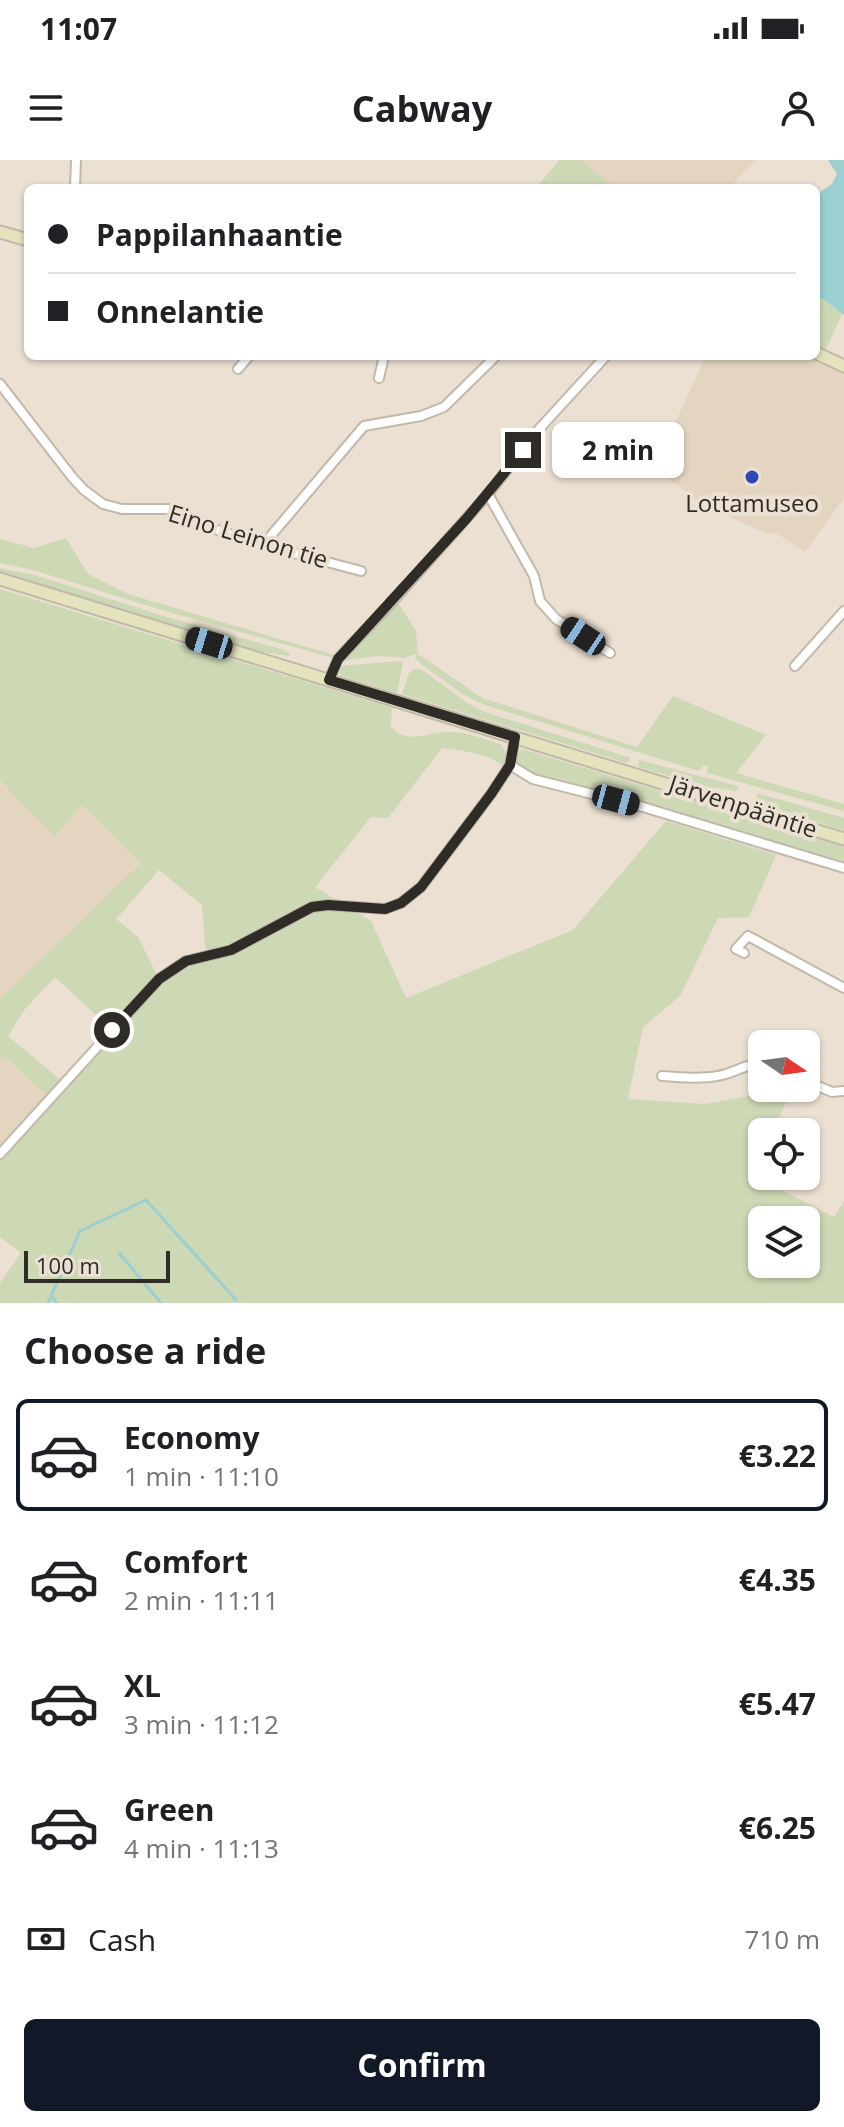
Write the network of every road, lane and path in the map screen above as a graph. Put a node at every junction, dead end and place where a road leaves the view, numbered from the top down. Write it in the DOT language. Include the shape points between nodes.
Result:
graph roads {
  1 [pos="76,160"];
  2 [pos="75,184"];
  3 [pos="0,232"];
  4 [pos="24,239"];
  5 [pos="820,355"];
  6 [pos="246,360"];
  7 [pos="383,360"];
  8 [pos="492,360"];
  9 [pos="602,360"];
  10 [pos="844,366"];
  11 [pos="238,369"];
  12 [pos="379,378"];
  13 [pos="0,384"];
  14 [pos="488,494"];
  15 [pos="263,545"];
  16 [pos="361,571"];
  17 [pos="0,579"];
  18 [pos="844,611"];
  19 [pos="610,653"];
  20 [pos="795,666"];
  21 [pos="329,680"];
  22 [pos="515,737"];
  23 [pos="510,765"];
  24 [pos="844,839"];
  25 [pos="844,868"];
  26 [pos="744,953"];
  27 [pos="844,988"];
  28 [pos="748,1064"];
  29 [pos="662,1076"];
  30 [pos="820,1087"];
  31 [pos="844,1091"];
  32 [pos="0,1154"];
  1 -- 2 [label="street"];
  3 -- 4 [label="main road"];
  5 -- 10 [label="main road"];
  6 -- 11 [label="street"];
  7 -- 12 [label="street"];
  8 -- 15 [label="street" via="444,407 364,426"];
  9 -- 14 [label="street"];
  13 -- 15 [label="street, Eino Leinon tie" via="72,477 103,504 169,509"];
  14 -- 19 [label="street" via="527,564 540,601 556,619"];
  14 -- 21 [label="street" via="338,659"];
  15 -- 16 [label="street, Eino Leinon tie"];
  17 -- 21 [label="main road, Järvenpääntie"];
  18 -- 20 [label="street"];
  21 -- 22 [label="main road, Järvenpääntie"];
  22 -- 23 [label="street"];
  22 -- 24 [label="main road, Järvenpääntie"];
  23 -- 25 [label="street" via="533,779"];
  23 -- 32 [label="street" via="421,887 401,903 385,909 312,907 245,944 172,969"];
  26 -- 27 [label="street" via="736,949 748,936"];
  28 -- 29 [label="street" via="703,1078"];
  30 -- 31 [label="street"];
}
